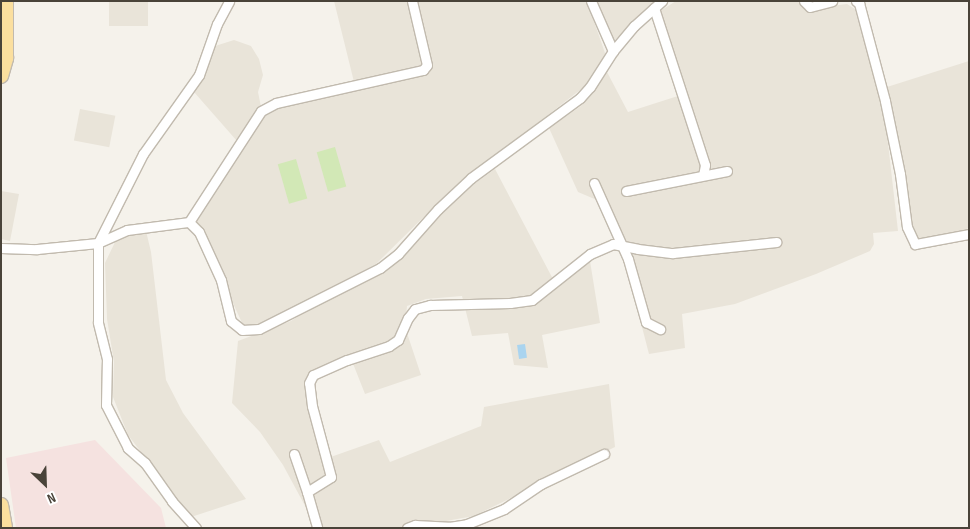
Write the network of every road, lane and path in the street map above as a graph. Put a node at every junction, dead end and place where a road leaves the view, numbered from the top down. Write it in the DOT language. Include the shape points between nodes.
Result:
graph roads {
  1 [pos="6,1"];
  2 [pos="230,1"];
  3 [pos="412,1"];
  4 [pos="592,1"];
  5 [pos="662,1"];
  6 [pos="804,1"];
  7 [pos="832,1"];
  8 [pos="856,1"];
  9 [pos="654,8"];
  10 [pos="613,51"];
  11 [pos="1,76"];
  12 [pos="727,171"];
  13 [pos="703,175"];
  14 [pos="594,183"];
  15 [pos="626,191"];
  16 [pos="189,222"];
  17 [pos="969,234"];
  18 [pos="776,242"];
  19 [pos="98,243"];
  20 [pos="621,245"];
  21 [pos="1,248"];
  22 [pos="660,329"];
  23 [pos="294,454"];
  24 [pos="604,454"];
  25 [pos="307,492"];
  26 [pos="1,505"];
  27 [pos="5,528"];
  28 [pos="196,528"];
  29 [pos="317,528"];
  30 [pos="407,528"];
  1 -- 11 [label="main road" via="6,58"];
  2 -- 19 [label="street" via="217,24 199,75 142,154"];
  3 -- 16 [label="street" via="427,65 423,70 276,103 262,111"];
  4 -- 10 [label="street"];
  5 -- 9 [label="street"];
  6 -- 7 [label="street" via="810,7"];
  8 -- 17 [label="street" via="885,101 900,174 906,227 915,244"];
  9 -- 10 [label="street"];
  9 -- 13 [label="street" via="705,165"];
  10 -- 16 [label="street" via="580,98 471,178 398,254 380,268 259,329 242,330 231,321 220,280 199,232"];
  12 -- 13 [label="street"];
  13 -- 15 [label="street"];
  14 -- 20 [label="street"];
  16 -- 19 [label="street" via="127,230"];
  18 -- 20 [label="street" via="673,253"];
  19 -- 21 [label="street" via="37,249"];
  19 -- 28 [label="street" via="98,322 107,359 106,405 128,448 145,463"];
  20 -- 22 [label="street" via="636,282 646,322"];
  20 -- 25 [label="street" via="613,244 590,254 532,300 415,309 398,340 389,346 313,375 310,383 312,406 331,477"];
  23 -- 25 [label="street"];
  24 -- 30 [label="street" via="541,484 504,509 467,524 449,528 415,525"];
  25 -- 29 [label="street"];
  26 -- 27 [label="main road"];
}
